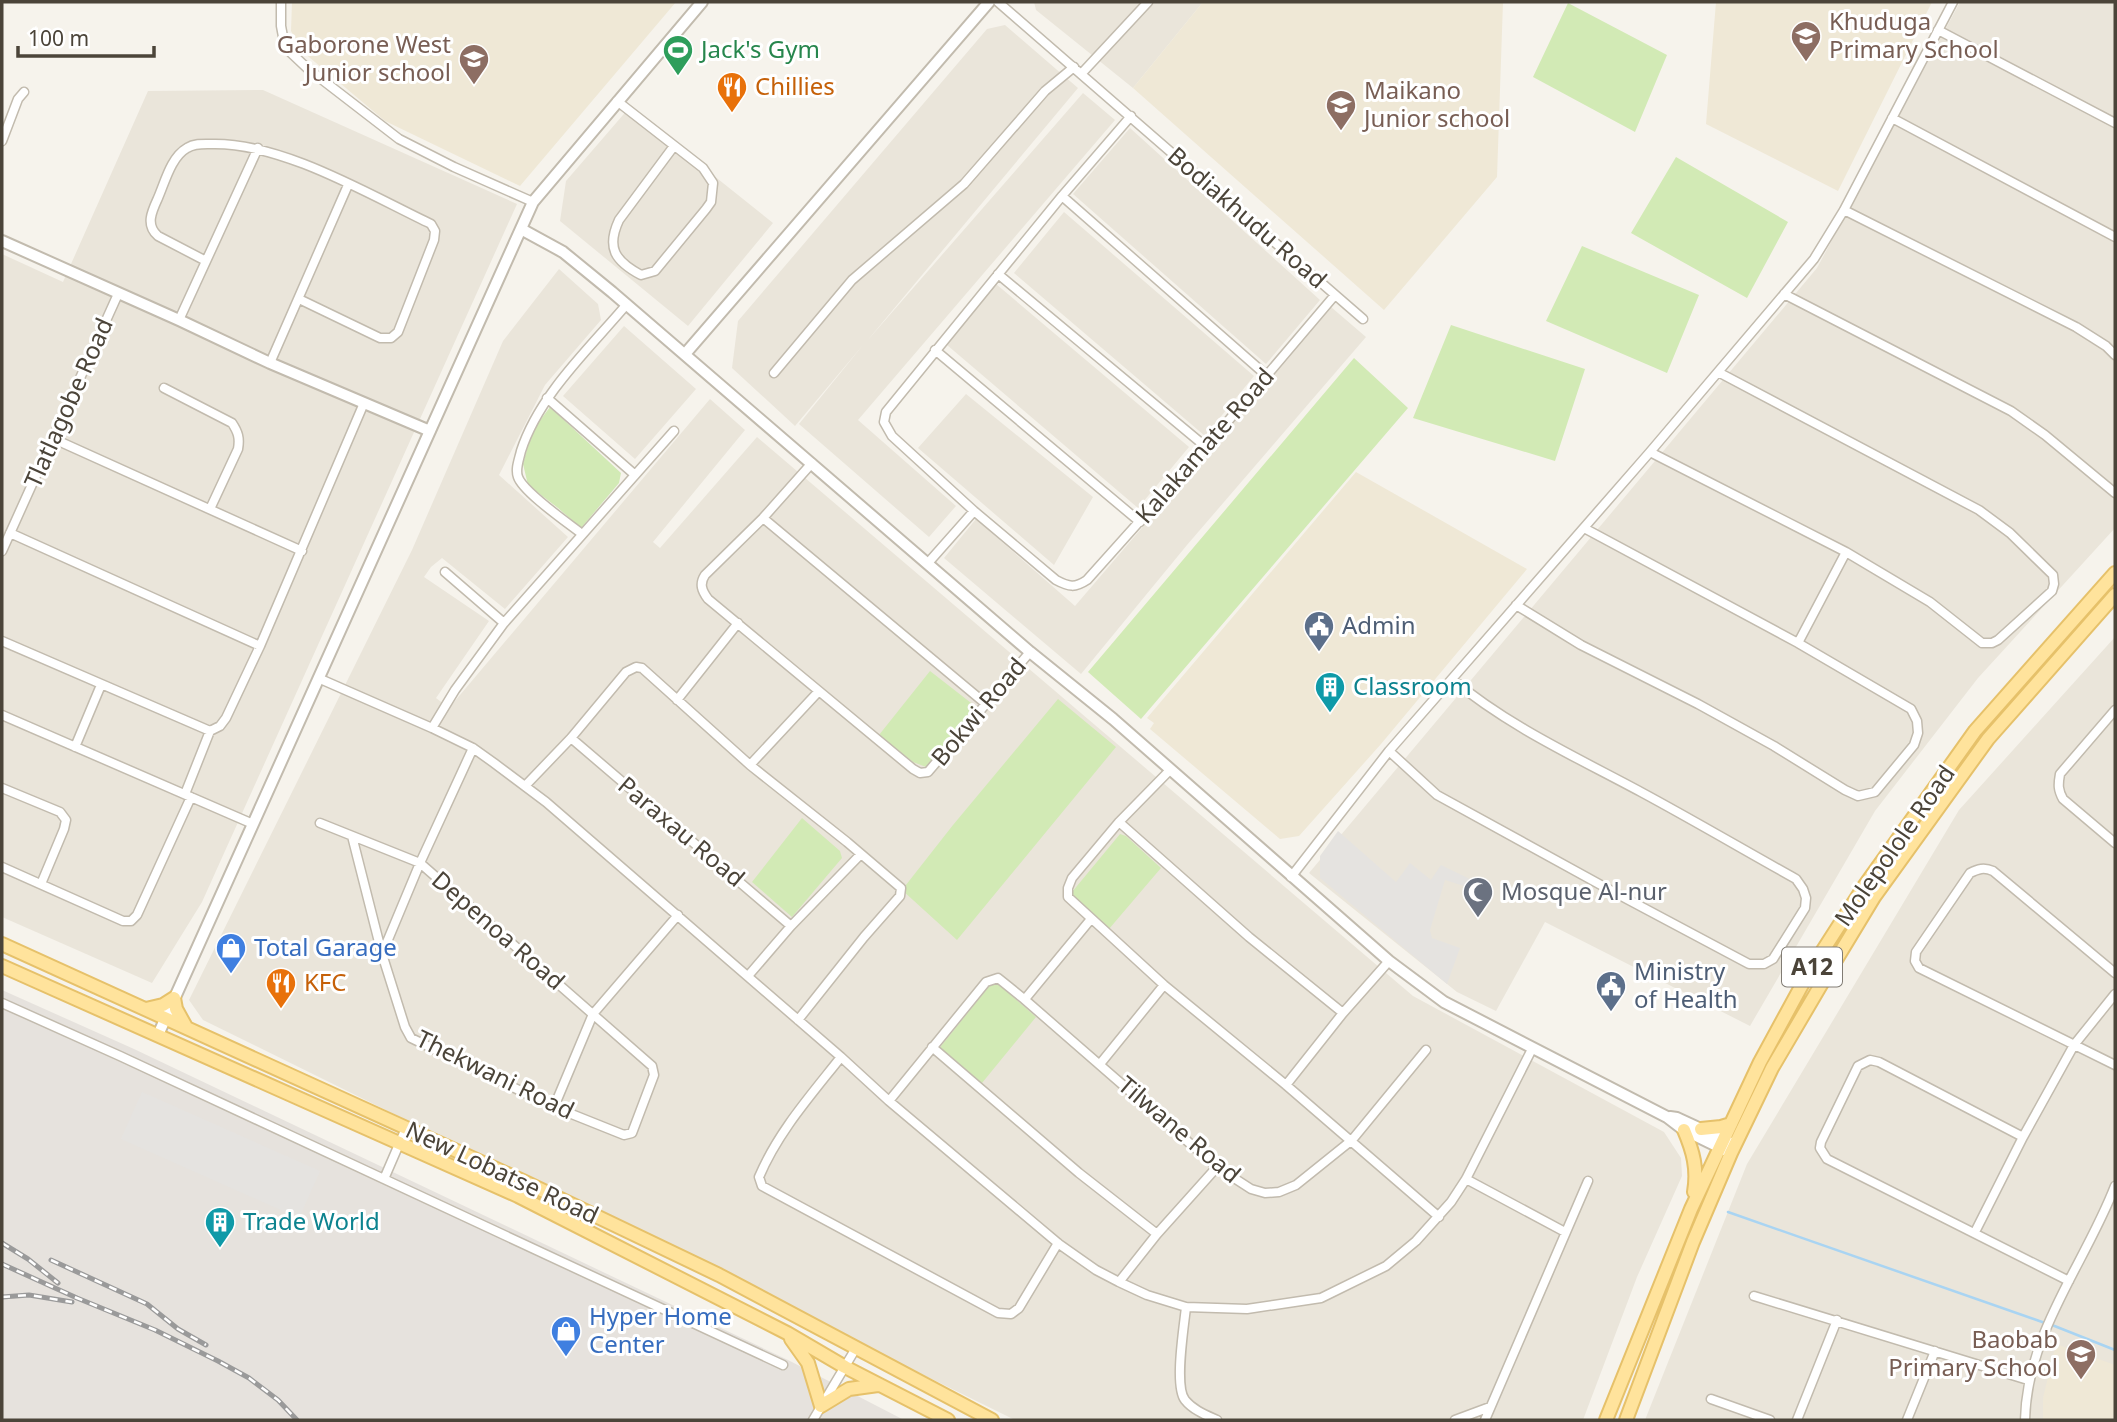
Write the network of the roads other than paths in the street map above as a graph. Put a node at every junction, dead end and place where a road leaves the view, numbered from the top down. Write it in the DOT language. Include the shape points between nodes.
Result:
graph roads {
  1 [pos="281,2"];
  2 [pos="702,2"];
  3 [pos="989,2"];
  4 [pos="998,2"];
  5 [pos="1148,2"];
  6 [pos="1954,2"];
  7 [pos="1938,30"];
  8 [pos="1078,70"];
  9 [pos="24,92"];
  10 [pos="617,101"];
  11 [pos="1131,116"];
  12 [pos="1892,118"];
  13 [pos="2115,123"];
  14 [pos="2,141"];
  15 [pos="674,146"];
  16 [pos="258,148"];
  17 [pos="348,185"];
  18 [pos="1062,196"];
  19 [pos="533,202"];
  20 [pos="1844,210"];
  21 [pos="521,229"];
  22 [pos="2115,237"];
  23 [pos="2,242"];
  24 [pos="206,261"];
  25 [pos="999,274"];
  26 [pos="118,294"];
  27 [pos="1784,294"];
  28 [pos="1335,295"];
  29 [pos="299,299"];
  30 [pos="627,304"];
  31 [pos="1363,319"];
  32 [pos="179,320"];
  33 [pos="935,350"];
  34 [pos="685,354"];
  35 [pos="2115,355"];
  36 [pos="270,363"];
  37 [pos="1718,372"];
  38 [pos="774,373"];
  39 [pos="1266,375"];
  40 [pos="164,388"];
  41 [pos="548,398"];
  42 [pos="364,403"];
  43 [pos="430,431"];
  44 [pos="674,431"];
  45 [pos="54,439"];
  46 [pos="1206,447"];
  47 [pos="1650,452"];
  48 [pos="812,463"];
  49 [pos="634,474"];
  50 [pos="2115,493"];
  51 [pos="210,509"];
  52 [pos="974,511"];
  53 [pos="764,518"];
  54 [pos="1140,522"];
  55 [pos="1584,528"];
  56 [pos="10,533"];
  57 [pos="582,534"];
  58 [pos="2,551"];
  59 [pos="302,551"];
  60 [pos="1846,552"];
  61 [pos="928,563"];
  62 [pos="445,572"];
  63 [pos="2115,573"];
  64 [pos="2115,595"];
  65 [pos="1516,605"];
  66 [pos="504,622"];
  67 [pos="738,623"];
  68 [pos="2,640"];
  69 [pos="1798,643"];
  70 [pos="260,646"];
  71 [pos="1030,652"];
  72 [pos="318,678"];
  73 [pos="1452,679"];
  74 [pos="101,685"];
  75 [pos="819,691"];
  76 [pos="677,699"];
  77 [pos="986,704"];
  78 [pos="2115,710"];
  79 [pos="2,715"];
  80 [pos="432,728"];
  81 [pos="210,731"];
  82 [pos="570,738"];
  83 [pos="75,747"];
  84 [pos="473,748"];
  85 [pos="1389,751"];
  86 [pos="750,765"];
  87 [pos="1170,770"];
  88 [pos="525,786"];
  89 [pos="2,788"];
  90 [pos="188,795"];
  91 [pos="1119,822"];
  92 [pos="320,823"];
  93 [pos="253,824"];
  94 [pos="352,836"];
  95 [pos="2115,843"];
  96 [pos="861,854"];
  97 [pos="420,863"];
  98 [pos="2,867"];
  99 [pos="1291,877"];
  100 [pos="41,884"];
  101 [pos="678,915"];
  102 [pos="1091,919"];
  103 [pos="792,926"];
  104 [pos="2,944"];
  105 [pos="382,954"];
  106 [pos="1389,961"];
  107 [pos="2,966"];
  108 [pos="2115,973"];
  109 [pos="748,976"];
  110 [pos="1164,985"];
  111 [pos="2115,994"];
  112 [pos="174,998"];
  113 [pos="1025,999"];
  114 [pos="2,1003"];
  115 [pos="146,1009"];
  116 [pos="1343,1013"];
  117 [pos="593,1014"];
  118 [pos="165,1017"];
  119 [pos="798,1020"];
  120 [pos="186,1027"];
  121 [pos="158,1035"];
  122 [pos="2074,1045"];
  123 [pos="932,1047"];
  124 [pos="1532,1049"];
  125 [pos="1426,1050"];
  126 [pos="841,1057"];
  127 [pos="1100,1064"];
  128 [pos="2115,1065"];
  129 [pos="655,1072"];
  130 [pos="288,1074"];
  131 [pos="1286,1085"];
  132 [pos="281,1090"];
  133 [pos="889,1101"];
  134 [pos="554,1107"];
  135 [pos="1667,1117"];
  136 [pos="1731,1124"];
  137 [pos="406,1128"];
  138 [pos="1701,1129"];
  139 [pos="1684,1130"];
  140 [pos="2023,1137"];
  141 [pos="1352,1140"];
  142 [pos="399,1143"];
  143 [pos="1727,1146"];
  144 [pos="1217,1167"];
  145 [pos="384,1179"];
  146 [pos="1466,1179"];
  147 [pos="1588,1181"];
  148 [pos="2115,1185"];
  149 [pos="1691,1209"];
  150 [pos="1439,1217"];
  151 [pos="1565,1232"];
  152 [pos="1975,1232"];
  153 [pos="1157,1234"];
  154 [pos="1058,1243"];
  155 [pos="2069,1281"];
  156 [pos="1119,1282"];
  157 [pos="1754,1296"];
  158 [pos="1186,1307"];
  159 [pos="1838,1320"];
  160 [pos="787,1333"];
  161 [pos="856,1348"];
  162 [pos="1934,1351"];
  163 [pos="783,1365"];
  164 [pos="845,1367"];
  165 [pos="2028,1380"];
  166 [pos="879,1384"];
  167 [pos="1711,1399"];
  168 [pos="821,1406"];
  169 [pos="1490,1407"];
  170 [pos="813,1420"];
  171 [pos="948,1420"];
  172 [pos="992,1420"];
  173 [pos="1217,1420"];
  174 [pos="1455,1420"];
  175 [pos="1485,1420"];
  176 [pos="1606,1420"];
  177 [pos="1626,1420"];
  178 [pos="1770,1420"];
  179 [pos="1797,1420"];
  180 [pos="1908,1420"];
  181 [pos="2025,1420"];
  1 -- 19 [label="street" via="284,43 307,68 399,139"];
  2 -- 10 [label="street"];
  3 -- 34 [label="street"];
  4 -- 8 [label="street, Bodiakhudu Road"];
  5 -- 8 [label="street"];
  6 -- 7 [label="street"];
  7 -- 12 [label="street"];
  7 -- 13 [label="street"];
  8 -- 11 [label="street, Bodiakhudu Road"];
  8 -- 38 [label="street" via="1045,91 964,184 858,275"];
  9 -- 14 [label="street"];
  10 -- 15 [label="street"];
  10 -- 19 [label="street"];
  11 -- 18 [label="street"];
  11 -- 28 [label="street, Bodiakhudu Road"];
  12 -- 20 [label="street"];
  12 -- 22 [label="street"];
  15 -- 15 [label="street" via="709,175 711,202 655,271 641,275 615,254 614,229"];
  16 -- 17 [label="street"];
  16 -- 24 [label="street"];
  16 -- 24 [label="street" via="198,144 175,159 150,224 158,236"];
  17 -- 29 [label="street"];
  17 -- 29 [label="street" via="431,224 435,231 398,332 380,338"];
  18 -- 25 [label="street"];
  18 -- 39 [label="street"];
  19 -- 21 [label="street"];
  20 -- 27 [label="street" via="1814,259"];
  20 -- 35 [label="street" via="2076,327"];
  21 -- 30 [label="street" via="563,252"];
  21 -- 43 [label="street"];
  23 -- 26 [label="street"];
  24 -- 32 [label="street"];
  25 -- 33 [label="street"];
  25 -- 46 [label="street"];
  26 -- 32 [label="street"];
  26 -- 45 [label="street, Tlatlagobe Road"];
  27 -- 37 [label="street"];
  27 -- 50 [label="street" via="2011,411"];
  28 -- 31 [label="street, Bodiakhudu Road"];
  28 -- 39 [label="street, Kalakamate Road"];
  29 -- 36 [label="street"];
  30 -- 34 [label="street"];
  30 -- 41 [label="street"];
  32 -- 36 [label="street"];
  33 -- 52 [label="street" via="886,412 884,422 891,436"];
  33 -- 54 [label="street"];
  34 -- 48 [label="street"];
  36 -- 42 [label="street"];
  37 -- 47 [label="street"];
  37 -- 60 [label="street" via="1979,510 2053,575 2054,584 2052,591 1998,640 1982,643 1930,602"];
  39 -- 46 [label="street, Kalakamate Road"];
  40 -- 51 [label="street" via="232,423 237,431 238,449"];
  41 -- 49 [label="street"];
  41 -- 57 [label="street" via="527,434 516,468 518,478"];
  42 -- 43 [label="street"];
  42 -- 59 [label="street"];
  43 -- 72 [label="street"];
  44 -- 49 [label="street"];
  45 -- 51 [label="street"];
  45 -- 56 [label="street, Tlatlagobe Road"];
  46 -- 54 [label="street, Kalakamate Road"];
  47 -- 55 [label="street"];
  47 -- 60 [label="street"];
  48 -- 53 [label="street"];
  48 -- 61 [label="street"];
  49 -- 57 [label="street"];
  51 -- 59 [label="street"];
  52 -- 54 [label="street, Kalakamate Road" via="1068,586 1087,580"];
  52 -- 61 [label="street"];
  53 -- 67 [label="street" via="701,580 708,599"];
  53 -- 77 [label="street"];
  55 -- 65 [label="street"];
  55 -- 69 [label="street"];
  56 -- 58 [label="street, Tlatlagobe Road"];
  56 -- 70 [label="street"];
  57 -- 66 [label="street"];
  59 -- 70 [label="street"];
  60 -- 69 [label="street"];
  61 -- 71 [label="street"];
  62 -- 66 [label="street"];
  63 -- 136 [label="main road, Molepolole Road / A12" via="1975,731 1863,888 1809,972"];
  64 -- 143 [label="main road, Molepolole Road / A12" via="1988,739 1874,897"];
  65 -- 69 [label="street" via="1845,790 1858,796 1875,792 1914,745 1919,733 1911,709"];
  65 -- 73 [label="street"];
  66 -- 80 [label="street"];
  67 -- 75 [label="street"];
  67 -- 76 [label="street"];
  68 -- 74 [label="street"];
  70 -- 81 [label="street" via="226,718"];
  71 -- 77 [label="street, Bokwi Road"];
  71 -- 87 [label="street"];
  72 -- 80 [label="street"];
  72 -- 93 [label="street"];
  73 -- 85 [label="street"];
  73 -- 85 [label="street" via="1559,749 1796,879 1806,898 1805,908 1773,959 1749,964 1610,890 1437,795"];
  74 -- 81 [label="street"];
  74 -- 83 [label="street"];
  75 -- 77 [label="street, Bokwi Road" via="920,773 928,772"];
  75 -- 86 [label="street"];
  76 -- 82 [label="street" via="636,667 626,672"];
  76 -- 86 [label="street"];
  78 -- 95 [label="street" via="2060,774 2058,790"];
  79 -- 83 [label="street"];
  80 -- 84 [label="street"];
  81 -- 90 [label="street"];
  82 -- 88 [label="street"];
  82 -- 103 [label="street, Paraxau Road"];
  83 -- 90 [label="street"];
  84 -- 88 [label="street"];
  84 -- 97 [label="street"];
  85 -- 99 [label="street"];
  86 -- 96 [label="street"];
  87 -- 91 [label="street"];
  87 -- 99 [label="street"];
  88 -- 101 [label="street"];
  89 -- 100 [label="street" via="60,812 66,820"];
  90 -- 93 [label="street"];
  90 -- 100 [label="street" via="135,919 123,921"];
  91 -- 102 [label="street" via="1068,888 1068,897"];
  91 -- 116 [label="street"];
  92 -- 94 [label="street, Depenoa Road"];
  93 -- 112 [label="street"];
  94 -- 97 [label="street, Depenoa Road"];
  94 -- 105 [label="street, Thekwani Road"];
  96 -- 103 [label="street"];
  96 -- 119 [label="street" via="901,888 901,894"];
  97 -- 105 [label="street"];
  97 -- 117 [label="street, Depenoa Road"];
  98 -- 100 [label="street"];
  99 -- 106 [label="street"];
  101 -- 109 [label="street"];
  101 -- 117 [label="street"];
  102 -- 110 [label="street"];
  102 -- 113 [label="street"];
  103 -- 109 [label="street"];
  104 -- 115 [label="main road, New Lobatse Road"];
  105 -- 134 [label="street, Thekwani Road" via="411,1038"];
  106 -- 116 [label="street"];
  106 -- 124 [label="street" via="1444,1002"];
  107 -- 121 [label="main road"];
  108 -- 122 [label="street" via="1987,868 1970,873 1916,952 1919,968"];
  109 -- 119 [label="street"];
  110 -- 127 [label="street"];
  110 -- 131 [label="street"];
  111 -- 122 [label="street"];
  112 -- 115 [label="main road"];
  112 -- 118 [label="street"];
  112 -- 120 [label="main road"];
  113 -- 123 [label="street, Tilwane Road" via="1003,980 991,979"];
  113 -- 127 [label="street, Tilwane Road"];
  114 -- 145 [label="street"];
  115 -- 118 [label="main road, New Lobatse Road"];
  116 -- 131 [label="street"];
  117 -- 129 [label="street, Depenoa Road"];
  117 -- 134 [label="street"];
  118 -- 120 [label="main road, New Lobatse Road"];
  118 -- 121 [label="street"];
  119 -- 126 [label="street"];
  120 -- 130 [label="main road, New Lobatse Road"];
  121 -- 132 [label="main road"];
  122 -- 128 [label="street"];
  122 -- 140 [label="street"];
  123 -- 133 [label="street"];
  123 -- 153 [label="street"];
  124 -- 135 [label="street"];
  124 -- 146 [label="street"];
  125 -- 141 [label="street, Tilwane Road"];
  126 -- 133 [label="street"];
  126 -- 154 [label="street" via="768,1156 759,1177 762,1186 998,1313 1019,1308"];
  127 -- 144 [label="street, Tilwane Road"];
  129 -- 134 [label="street, Thekwani Road" via="627,1136"];
  130 -- 132 [label="main road"];
  130 -- 137 [label="main road, New Lobatse Road"];
  131 -- 141 [label="street"];
  132 -- 142 [label="main road"];
  133 -- 154 [label="street"];
  135 -- 138 [label="street"];
  135 -- 139 [label="street"];
  136 -- 138 [label="main road"];
  136 -- 143 [label="main road, Molepolole Road / A12"];
  137 -- 142 [label="street"];
  137 -- 161 [label="main road, New Lobatse Road" via="719,1275"];
  138 -- 143 [label="street"];
  139 -- 143 [label="street"];
  139 -- 149 [label="main road" via="1695,1160"];
  140 -- 152 [label="street"];
  140 -- 152 [label="street" via="1879,1062 1870,1060 1858,1066 1821,1142 1822,1154"];
  141 -- 144 [label="street, Tilwane Road" via="1296,1185 1279,1192 1251,1189"];
  141 -- 150 [label="street"];
  142 -- 145 [label="street"];
  142 -- 160 [label="main road" via="518,1196"];
  143 -- 149 [label="main road, Molepolole Road / A12"];
  143 -- 177 [label="main road, Molepolole Road / A12"];
  144 -- 153 [label="street"];
  145 -- 163 [label="street"];
  146 -- 150 [label="street"];
  146 -- 151 [label="street"];
  147 -- 151 [label="street"];
  148 -- 155 [label="street"];
  149 -- 176 [label="main road, Molepolole Road / A12"];
  150 -- 158 [label="street" via="1386,1266 1321,1298 1247,1309"];
  151 -- 169 [label="street"];
  152 -- 155 [label="street"];
  153 -- 156 [label="street"];
  154 -- 156 [label="street"];
  155 -- 165 [label="street" via="2043,1332"];
  156 -- 158 [label="street"];
  157 -- 159 [label="street"];
  158 -- 173 [label="street" via="1180,1378 1183,1397"];
  159 -- 162 [label="street"];
  159 -- 179 [label="street"];
  160 -- 164 [label="main road"];
  160 -- 168 [label="main road" via="807,1363"];
  161 -- 164 [label="street"];
  161 -- 172 [label="main road, New Lobatse Road"];
  162 -- 165 [label="street"];
  162 -- 180 [label="street"];
  164 -- 166 [label="main road"];
  164 -- 168 [label="street"];
  165 -- 181 [label="street"];
  166 -- 168 [label="main road" via="849,1389"];
  166 -- 171 [label="main road"];
  167 -- 178 [label="street"];
  168 -- 170 [label="street"];
  169 -- 174 [label="street"];
  169 -- 175 [label="street"];
}
